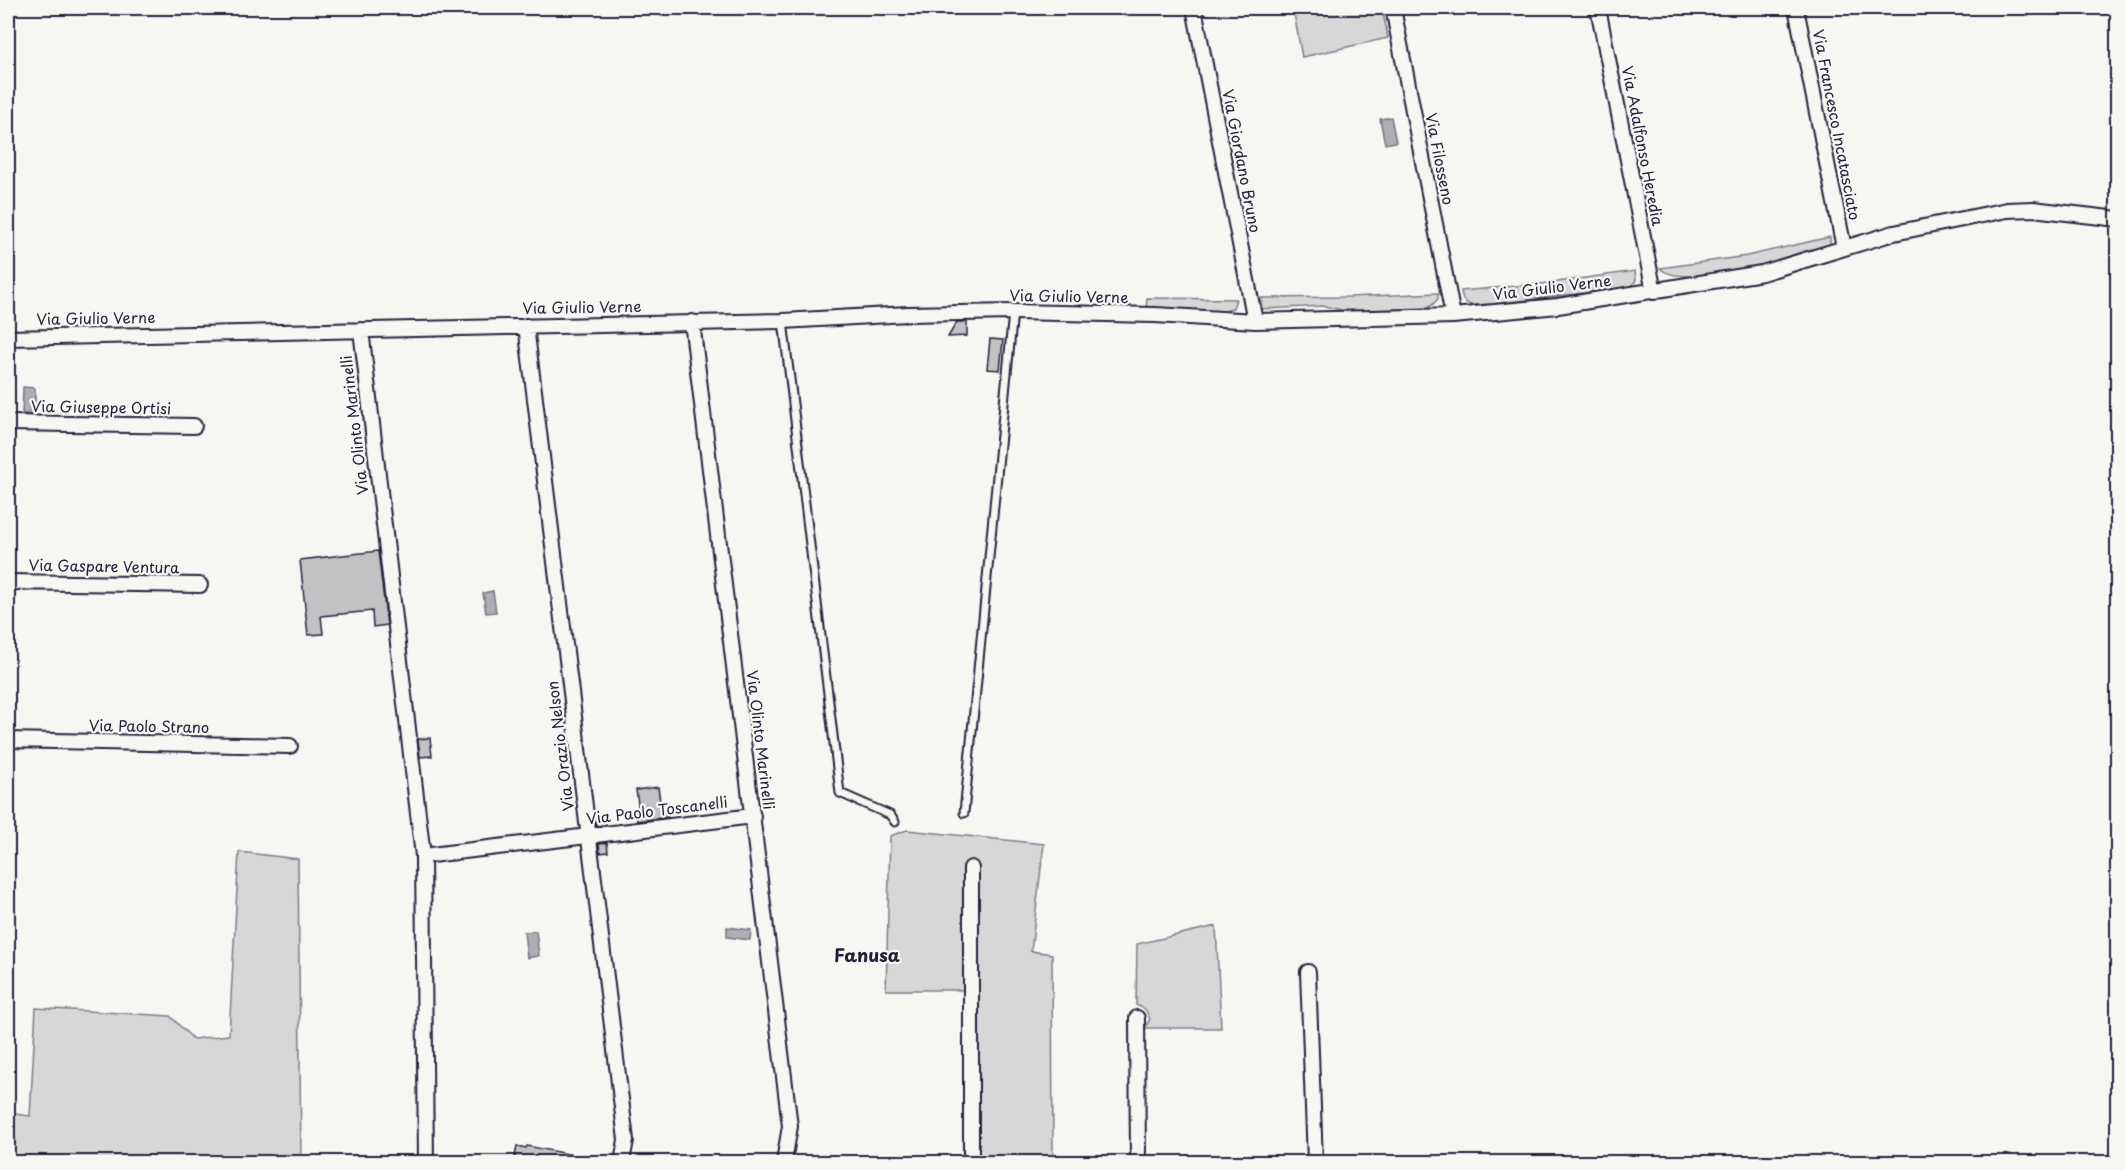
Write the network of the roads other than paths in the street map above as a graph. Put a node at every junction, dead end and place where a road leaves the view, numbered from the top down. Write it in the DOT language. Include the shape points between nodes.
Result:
graph roads {
  1 [pos="1194,8"];
  2 [pos="1394,8"];
  3 [pos="1598,8"];
  4 [pos="1796,8"];
  5 [pos="2118,219"];
  6 [pos="1844,248"];
  7 [pos="1654,292"];
  8 [pos="1013,312"];
  9 [pos="1452,316"];
  10 [pos="783,321"];
  11 [pos="1255,321"];
  12 [pos="692,322"];
  13 [pos="526,326"];
  14 [pos="361,330"];
  15 [pos="8,338"];
  16 [pos="8,423"];
  17 [pos="194,426"];
  18 [pos="8,582"];
  19 [pos="201,585"];
  20 [pos="8,740"];
  21 [pos="290,746"];
  22 [pos="964,813"];
  23 [pos="753,816"];
  24 [pos="895,822"];
  25 [pos="589,836"];
  26 [pos="423,856"];
  27 [pos="971,868"];
  28 [pos="1308,972"];
  29 [pos="1137,1018"];
  30 [pos="426,1162"];
  31 [pos="622,1162"];
  32 [pos="784,1162"];
  33 [pos="971,1162"];
  34 [pos="1138,1162"];
  35 [pos="1315,1162"];
  1 -- 11 [label="street, Via Giordano Bruno"];
  2 -- 9 [label="street, Via Filosseno"];
  3 -- 7 [label="street, Via Adalfonso Heredia"];
  4 -- 6 [label="street, Via Francesco Incatasciato"];
  5 -- 6 [label="street, Via Giulio Verne" via="2033,209 2007,210 1894,233"];
  6 -- 7 [label="street, Via Giulio Verne" via="1762,273"];
  7 -- 9 [label="street, Via Giulio Verne"];
  8 -- 10 [label="street, Via Giulio Verne"];
  8 -- 11 [label="street, Via Giulio Verne"];
  8 -- 22 [label="lane"];
  9 -- 11 [label="street, Via Giulio Verne"];
  10 -- 12 [label="street, Via Giulio Verne"];
  10 -- 24 [label="lane" via="840,793 890,815"];
  12 -- 13 [label="street, Via Giulio Verne"];
  12 -- 23 [label="street, Via Olinto Marinelli"];
  13 -- 14 [label="street, Via Giulio Verne"];
  13 -- 25 [label="street, Via Orazio Nelson"];
  14 -- 15 [label="street, Via Giulio Verne"];
  14 -- 26 [label="street, Via Olinto Marinelli"];
  16 -- 17 [label="street, Via Giuseppe Ortisi"];
  18 -- 19 [label="street, Via Gaspare Ventura"];
  20 -- 21 [label="street, Via Paolo Strano"];
  23 -- 25 [label="street, Via Paolo Toscanelli"];
  23 -- 32 [label="street, Via Olinto Marinelli" via="790,1126"];
  25 -- 26 [label="street, Via Paolo Toscanelli"];
  25 -- 31 [label="street, Via Orazio Nelson" via="626,1140"];
  26 -- 30 [label="street, Via Olinto Marinelli"];
  27 -- 33 [label="street"];
  28 -- 35 [label="street"];
  29 -- 34 [label="street"];
}
